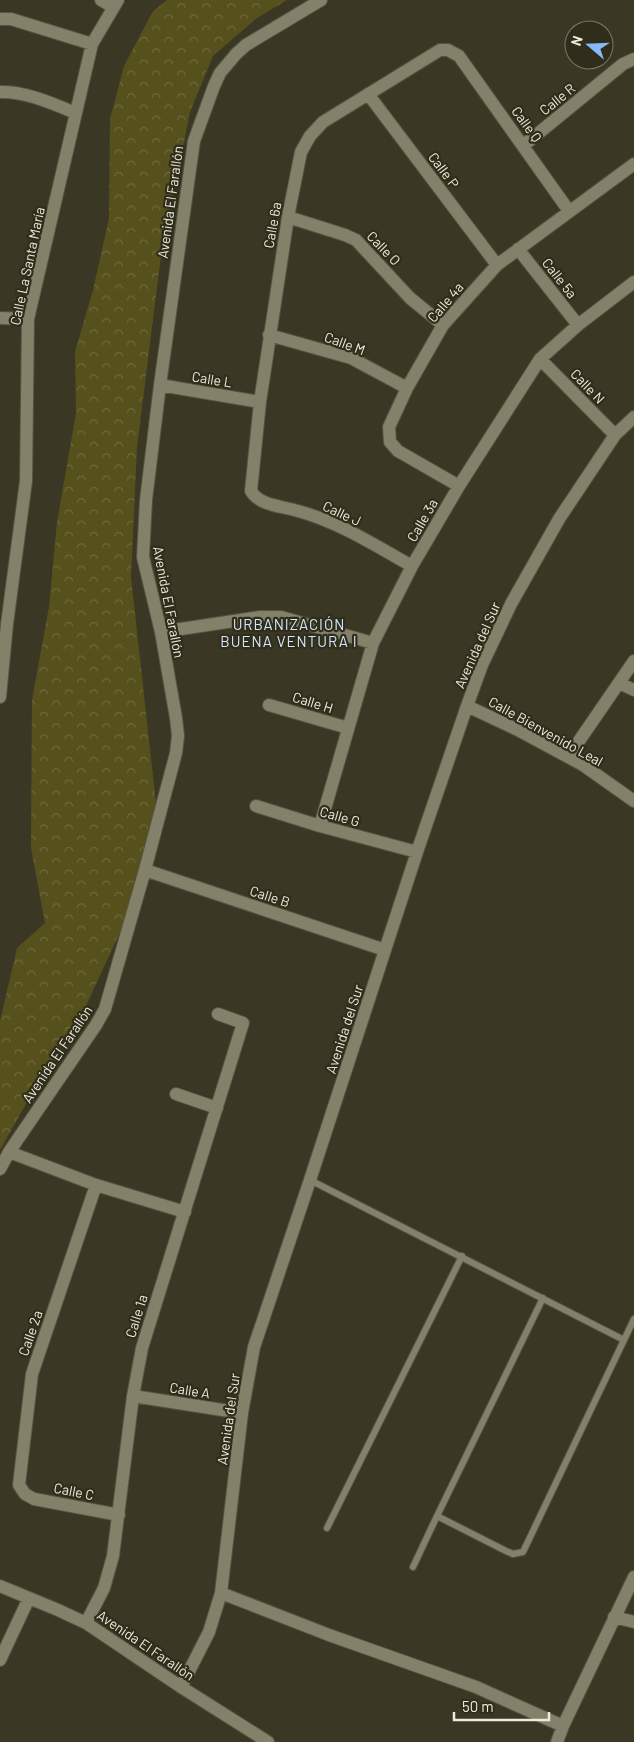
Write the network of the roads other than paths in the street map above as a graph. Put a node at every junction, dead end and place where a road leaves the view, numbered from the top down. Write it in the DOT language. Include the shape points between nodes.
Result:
graph roads {
  1 [pos="101,0"];
  2 [pos="320,0"];
  3 [pos="115,3"];
  4 [pos="0,19"];
  5 [pos="92,44"];
  6 [pos="459,56"];
  7 [pos="634,59"];
  8 [pos="0,92"];
  9 [pos="368,94"];
  10 [pos="76,112"];
  11 [pos="524,145"];
  12 [pos="634,164"];
  13 [pos="569,211"];
  14 [pos="288,217"];
  15 [pos="518,249"];
  16 [pos="497,265"];
  17 [pos="634,282"];
  18 [pos="0,318"];
  19 [pos="28,319"];
  20 [pos="443,325"];
  21 [pos="578,325"];
  22 [pos="269,335"];
  23 [pos="540,359"];
  24 [pos="160,386"];
  25 [pos="407,388"];
  26 [pos="260,402"];
  27 [pos="634,417"];
  28 [pos="615,435"];
  29 [pos="459,486"];
  30 [pos="255,497"];
  31 [pos="412,566"];
  32 [pos="3,624"];
  33 [pos="161,632"];
  34 [pos="373,643"];
  35 [pos="634,661"];
  36 [pos="619,683"];
  37 [pos="634,690"];
  38 [pos="0,698"];
  39 [pos="269,704"];
  40 [pos="468,706"];
  41 [pos="348,728"];
  42 [pos="568,757"];
  43 [pos="634,801"];
  44 [pos="256,806"];
  45 [pos="320,826"];
  46 [pos="417,852"];
  47 [pos="146,870"];
  48 [pos="385,950"];
  49 [pos="218,1014"];
  50 [pos="176,1094"];
  51 [pos="216,1108"];
  52 [pos="8,1152"];
  53 [pos="0,1169"];
  54 [pos="310,1180"];
  55 [pos="96,1185"];
  56 [pos="185,1212"];
  57 [pos="462,1256"];
  58 [pos="543,1298"];
  59 [pos="634,1319"];
  60 [pos="624,1340"];
  61 [pos="133,1396"];
  62 [pos="242,1413"];
  63 [pos="25,1494"];
  64 [pos="118,1515"];
  65 [pos="437,1516"];
  66 [pos="327,1528"];
  67 [pos="413,1567"];
  68 [pos="634,1577"];
  69 [pos="0,1586"];
  70 [pos="221,1593"];
  71 [pos="29,1598"];
  72 [pos="614,1617"];
  73 [pos="634,1622"];
  74 [pos="86,1623"];
  75 [pos="0,1660"];
  76 [pos="181,1687"];
  77 [pos="563,1726"];
  78 [pos="268,1742"];
  79 [pos="557,1742"];
  1 -- 3 [label="street"];
  2 -- 24 [label="street, Avenida El Farallón" via="246,45 220,73 214,86 194,141"];
  3 -- 5 [label="street, Calle La Santa María"];
  4 -- 5 [label="street" via="11,19"];
  5 -- 10 [label="street, Calle La Santa María"];
  6 -- 9 [label="street, Calle 6a" via="440,50"];
  6 -- 11 [label="street, Calle Q"];
  7 -- 11 [label="street, Calle R" via="623,64"];
  8 -- 10 [label="street" via="40,99"];
  9 -- 14 [label="street, Calle 6a" via="323,122 310,136 301,152"];
  9 -- 16 [label="street, Calle P"];
  10 -- 19 [label="street, Calle La Santa María"];
  11 -- 13 [label="street, Calle Q"];
  12 -- 13 [label="street, Calle 4a"];
  13 -- 15 [label="street, Calle 4a"];
  14 -- 20 [label="street, Calle O" via="356,240 410,298"];
  14 -- 22 [label="street, Calle 6a"];
  15 -- 16 [label="street, Calle 4a"];
  15 -- 21 [label="street, Calle 5a"];
  16 -- 20 [label="street, Calle 4a"];
  17 -- 21 [label="street, Calle 3a"];
  18 -- 19 [label="street"];
  19 -- 32 [label="street, Calle La Santa María" via="26,481"];
  20 -- 25 [label="street, Calle 4a"];
  21 -- 23 [label="street, Calle 3a"];
  22 -- 25 [label="street, Calle M" via="351,358"];
  22 -- 26 [label="street, Calle 6a"];
  23 -- 28 [label="street, Calle N"];
  23 -- 29 [label="street, Calle 3a"];
  24 -- 26 [label="street, Calle L"];
  24 -- 33 [label="street, Avenida El Farallón" via="142,546"];
  25 -- 29 [label="street, Calle 4a" via="389,428 390,442 398,451"];
  26 -- 30 [label="street, Calle 6a" via="251,491"];
  27 -- 28 [label="street, Avenida del Sur"];
  28 -- 40 [label="street, Avenida del Sur" via="559,519 512,604 482,665"];
  29 -- 31 [label="street, Calle 3a"];
  30 -- 31 [label="street, Calle J" via="262,502 320,518"];
  31 -- 34 [label="street, Calle 3a"];
  32 -- 38 [label="street, Calle La Santa María"];
  33 -- 34 [label="street" via="260,617 281,617"];
  33 -- 47 [label="street, Avenida El Farallón" via="178,736"];
  34 -- 41 [label="street, Calle 3a"];
  35 -- 36 [label="street"];
  36 -- 37 [label="street"];
  36 -- 42 [label="street"];
  39 -- 41 [label="street, Calle H"];
  40 -- 42 [label="street, Calle Bienvenido Leal"];
  40 -- 46 [label="street, Avenida del Sur"];
  41 -- 45 [label="street, Calle 3a"];
  42 -- 43 [label="street, Calle Bienvenido Leal"];
  44 -- 45 [label="street, Calle G"];
  45 -- 46 [label="street, Calle G"];
  46 -- 48 [label="street, Avenida del Sur"];
  47 -- 48 [label="street, Calle B"];
  47 -- 52 [label="street, Avenida El Farallón" via="105,1009"];
  48 -- 54 [label="street, Avenida del Sur"];
  49 -- 51 [label="street, Calle 1a" via="243,1023"];
  50 -- 51 [label="street"];
  51 -- 56 [label="street, Calle 1a"];
  52 -- 53 [label="street, Avenida El Farallón"];
  52 -- 55 [label="street"];
  54 -- 57 [label="lane"];
  54 -- 62 [label="street, Avenida del Sur" via="254,1347"];
  55 -- 56 [label="street"];
  55 -- 63 [label="street, Calle 2a" via="32,1374 19,1485"];
  56 -- 61 [label="street, Calle 1a" via="142,1348"];
  57 -- 58 [label="lane"];
  57 -- 66 [label="lane"];
  58 -- 60 [label="lane"];
  58 -- 65 [label="lane"];
  59 -- 60 [label="lane"];
  60 -- 65 [label="lane" via="523,1552 513,1554"];
  61 -- 62 [label="street, Calle A"];
  61 -- 64 [label="street, Calle 1a"];
  62 -- 70 [label="street, Avenida del Sur"];
  63 -- 64 [label="street, Calle C" via="34,1499"];
  64 -- 74 [label="street, Calle 1a" via="113,1556 104,1588"];
  65 -- 67 [label="lane"];
  68 -- 72 [label="street"];
  69 -- 71 [label="street, Avenida El Farallón"];
  70 -- 76 [label="street, Avenida del Sur" via="209,1632"];
  70 -- 77 [label="street" via="476,1687"];
  71 -- 74 [label="street, Avenida El Farallón"];
  71 -- 75 [label="street"];
  72 -- 73 [label="street"];
  72 -- 77 [label="street"];
  74 -- 76 [label="street, Avenida El Farallón"];
  76 -- 78 [label="street, Avenida El Farallón"];
  77 -- 79 [label="street"];
}
